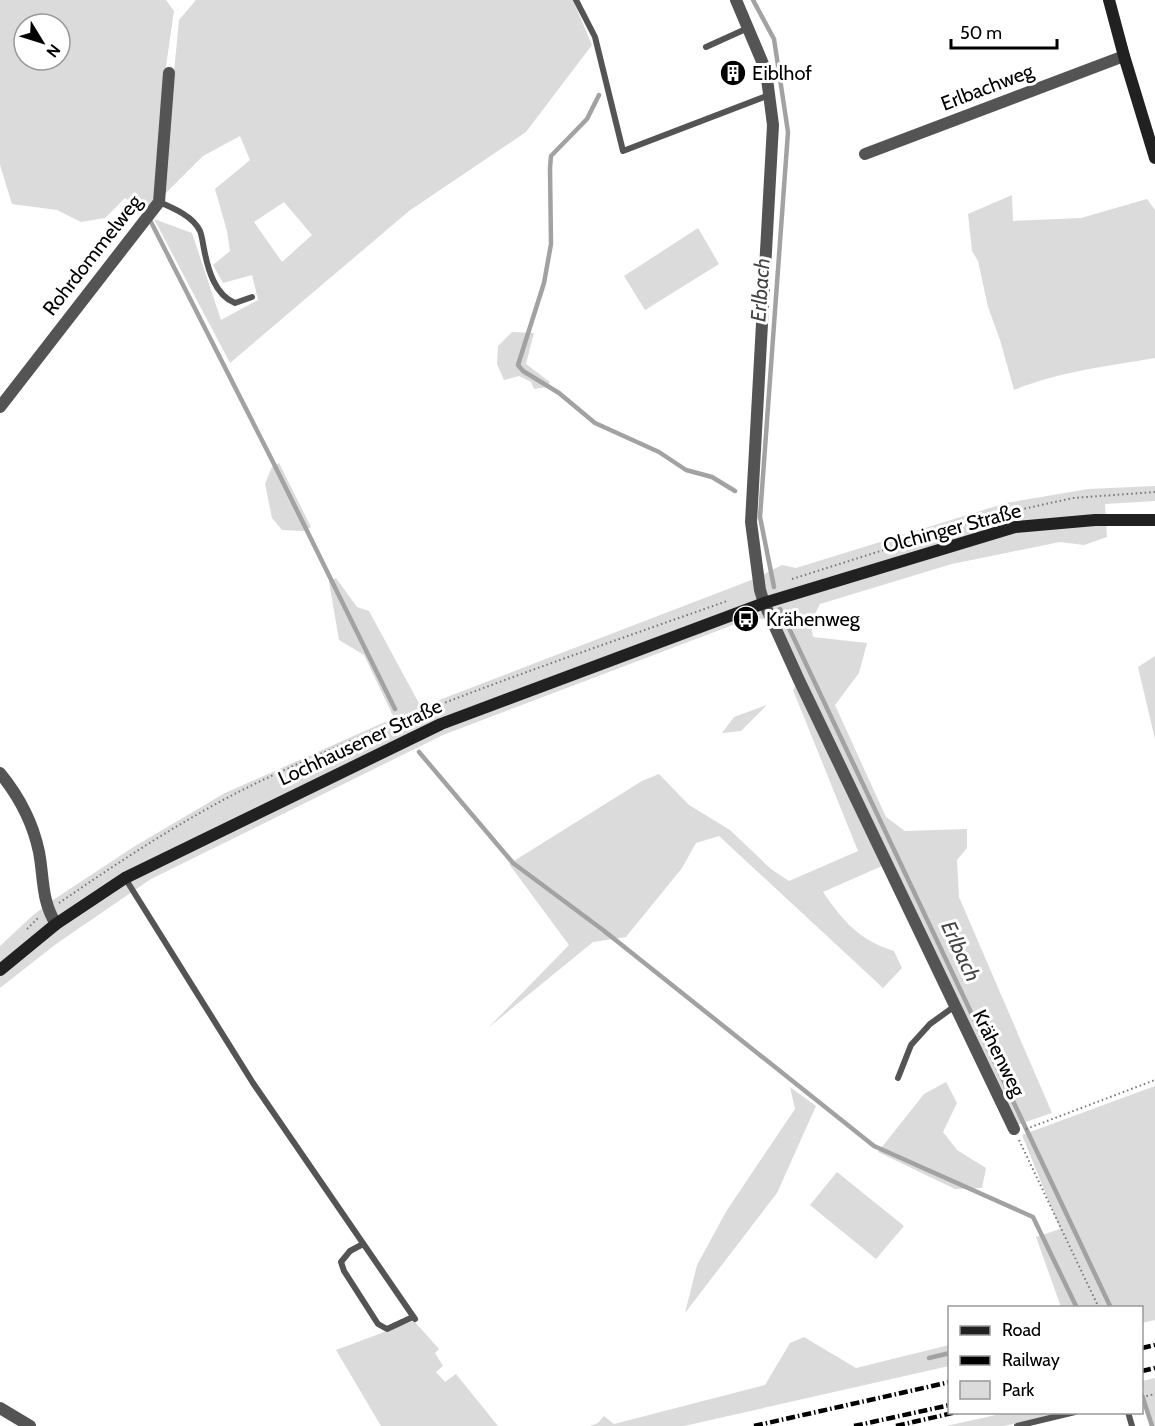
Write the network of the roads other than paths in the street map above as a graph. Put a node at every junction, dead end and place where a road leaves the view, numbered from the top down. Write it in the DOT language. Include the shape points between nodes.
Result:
graph roads {
  1 [pos="576,0"];
  2 [pos="736,0"];
  3 [pos="1109,0"];
  4 [pos="748,28"];
  5 [pos="706,46"];
  6 [pos="1124,56"];
  7 [pos="169,74"];
  8 [pos="769,95"];
  9 [pos="865,154"];
  10 [pos="1155,158"];
  11 [pos="159,202"];
  12 [pos="252,297"];
  13 [pos="0,407"];
  14 [pos="1153,519"];
  15 [pos="764,603"];
  16 [pos="0,773"];
  17 [pos="125,878"];
  18 [pos="56,924"];
  19 [pos="0,970"];
  20 [pos="955,1006"];
  21 [pos="898,1078"];
  22 [pos="1019,1129"];
  23 [pos="363,1244"];
  24 [pos="0,1408"];
  25 [pos="1071,1414"];
  26 [pos="30,1426"];
  27 [pos="1017,1426"];
  1 -- 8 [label="lane" via="595,37 623,151"];
  2 -- 4 [label="street, Krähenweg"];
  3 -- 6 [label="main road"];
  4 -- 5 [label="lane"];
  4 -- 8 [label="street, Krähenweg" via="766,71"];
  6 -- 9 [label="street, Erlbachweg"];
  6 -- 10 [label="main road"];
  7 -- 11 [label="street, Rohrdommelweg"];
  8 -- 15 [label="street, Krähenweg" via="773,125 751,522"];
  11 -- 12 [label="lane" via="180,211 200,230 207,264 225,299 235,303"];
  11 -- 13 [label="street, Rohrdommelweg"];
  14 -- 15 [label="main road, Olchinger Straße" via="1015,527"];
  15 -- 17 [label="main road, Lochhausener Straße" via="441,724"];
  15 -- 20 [label="street, Krähenweg"];
  16 -- 18 [label="street" via="14,790 39,849 45,902"];
  17 -- 18 [label="main road, Lochhausener Straße"];
  17 -- 23 [label="lane" via="253,1083"];
  18 -- 19 [label="main road, Lochhausener Straße"];
  20 -- 21 [label="lane" via="930,1024 911,1045"];
  20 -- 22 [label="street, Krähenweg"];
  23 -- 23 [label="lane" via="414,1318 387,1329 378,1324 342,1262 350,1251"];
  24 -- 26 [label="street"];
  25 -- 27 [label="lane"];
}
